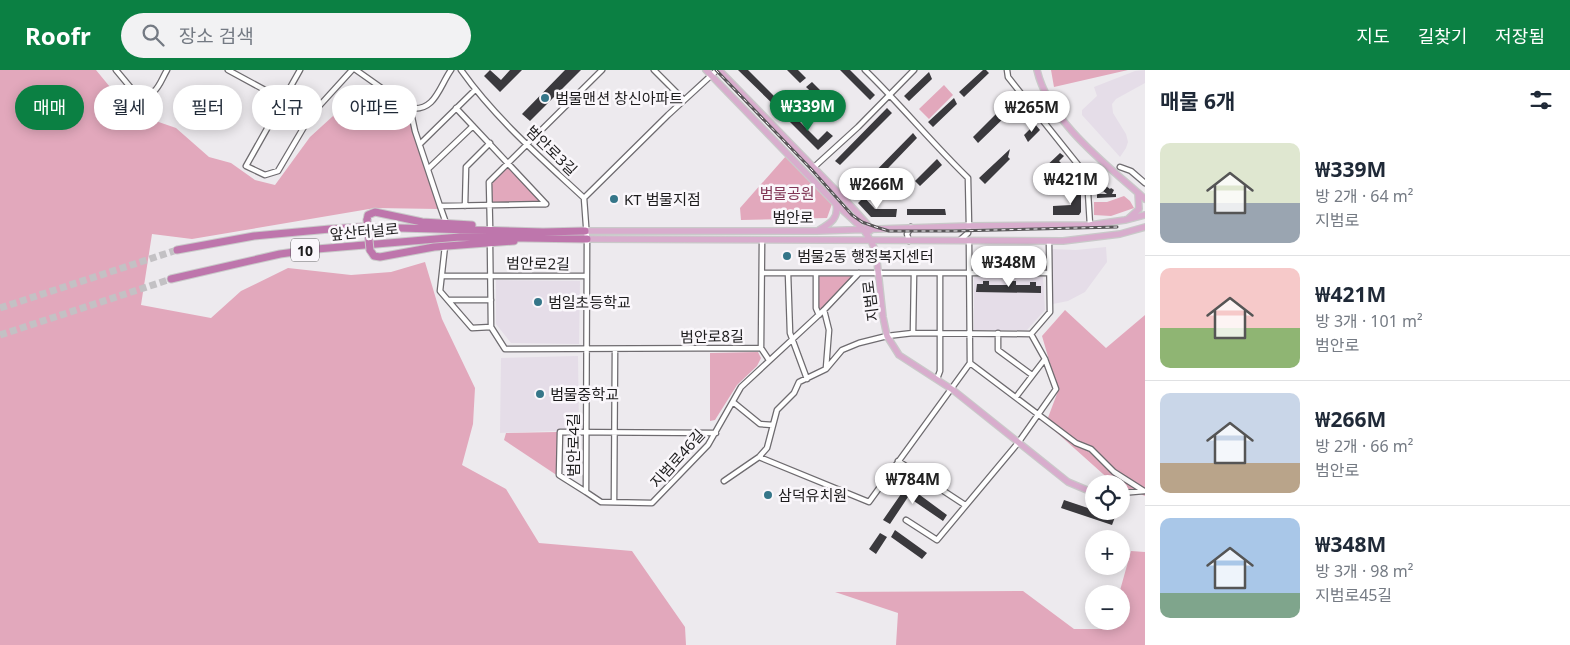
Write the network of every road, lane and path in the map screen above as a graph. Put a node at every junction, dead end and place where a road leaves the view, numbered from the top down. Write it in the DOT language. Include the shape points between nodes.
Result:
graph roads {
  1 [pos="116,70"];
  2 [pos="167,70"];
  3 [pos="228,70"];
  4 [pos="300,70"];
  5 [pos="354,70"];
  6 [pos="451,70"];
  7 [pos="461,70"];
  8 [pos="602,70"];
  9 [pos="654,70"];
  10 [pos="706,70"];
  11 [pos="718,70"];
  12 [pos="865,70"];
  13 [pos="914,70"];
  14 [pos="1007,70"];
  15 [pos="1037,70"];
  16 [pos="712,76"];
  17 [pos="256,85"];
  18 [pos="292,85"];
  19 [pos="376,85"];
  20 [pos="475,90"];
  21 [pos="890,94"];
  22 [pos="683,101"];
  23 [pos="322,103"];
  24 [pos="417,108"];
  25 [pos="456,108"];
  26 [pos="473,126"];
  27 [pos="266,130"];
  28 [pos="301,130"];
  29 [pos="415,130"];
  30 [pos="490,143"];
  31 [pos="420,144"];
  32 [pos="527,144"];
  33 [pos="508,163"];
  34 [pos="1120,167"];
  35 [pos="814,168"];
  36 [pos="428,169"];
  37 [pos="1145,183"];
  38 [pos="1138,193"];
  39 [pos="1145,197"];
  40 [pos="584,198"];
  41 [pos="836,204"];
  42 [pos="440,206"];
  43 [pos="465,206"];
  44 [pos="489,206"];
  45 [pos="1145,215"];
  46 [pos="1125,220"];
  47 [pos="446,223"];
  48 [pos="1090,225"];
  49 [pos="490,226"];
  50 [pos="969,226"];
  51 [pos="911,227"];
  52 [pos="1145,227"];
  53 [pos="440,229"];
  54 [pos="867,229"];
  55 [pos="585,230"];
  56 [pos="817,231"];
  57 [pos="542,232"];
  58 [pos="441,238"];
  59 [pos="534,238"];
  60 [pos="587,240"];
  61 [pos="762,241"];
  62 [pos="871,241"];
  63 [pos="1049,241"];
  64 [pos="909,242"];
  65 [pos="957,242"];
  66 [pos="969,242"];
  67 [pos="490,244"];
  68 [pos="445,246"];
  69 [pos="177,250"];
  70 [pos="762,272"];
  71 [pos="969,272"];
  72 [pos="788,273"];
  73 [pos="816,273"];
  74 [pos="859,273"];
  75 [pos="879,273"];
  76 [pos="914,273"];
  77 [pos="940,273"];
  78 [pos="1048,273"];
  79 [pos="490,274"];
  80 [pos="442,276"];
  81 [pos="586,276"];
  82 [pos="171,279"];
  83 [pos="448,300"];
  84 [pos="491,300"];
  85 [pos="824,310"];
  86 [pos="819,315"];
  87 [pos="491,327"];
  88 [pos="913,333"];
  89 [pos="940,333"];
  90 [pos="970,334"];
  91 [pos="998,334"];
  92 [pos="1031,334"];
  93 [pos="887,336"];
  94 [pos="791,340"];
  95 [pos="761,348"];
  96 [pos="586,349"];
  97 [pos="615,349"];
  98 [pos="1045,359"];
  99 [pos="769,360"];
  100 [pos="970,363"];
  101 [pos="826,369"];
  102 [pos="1032,375"];
  103 [pos="807,379"];
  104 [pos="937,379"];
  105 [pos="953,390"];
  106 [pos="1016,397"];
  107 [pos="733,402"];
  108 [pos="1038,414"];
  109 [pos="773,425"];
  110 [pos="586,432"];
  111 [pos="614,433"];
  112 [pos="716,433"];
  113 [pos="1018,443"];
  114 [pos="759,457"];
  115 [pos="898,461"];
  116 [pos="724,482"];
  117 [pos="1085,489"];
  118 [pos="586,492"];
  119 [pos="1144,492"];
  120 [pos="1130,493"];
  121 [pos="614,502"];
  122 [pos="652,503"];
  123 [pos="965,505"];
  124 [pos="906,520"];
  1 -- 2 [label="street" via="136,94 147,96 154,92"];
  3 -- 17 [label="street"];
  4 -- 18 [label="street"];
  5 -- 19 [label="street"];
  5 -- 23 [label="street"];
  6 -- 24 [label="street" via="431,103 425,108"];
  7 -- 20 [label="street, 범안로3길"];
  8 -- 32 [label="street"];
  9 -- 22 [label="street"];
  10 -- 16 [label="main road"];
  11 -- 16 [label="street"];
  11 -- 35 [label="main road"];
  12 -- 21 [label="street"];
  13 -- 21 [label="street"];
  14 -- 48 [label="street" via="1008,77 1087,176"];
  15 -- 38 [label="main road" via="1045,93 1088,150"];
  16 -- 22 [label="street"];
  16 -- 41 [label="main road"];
  20 -- 25 [label="street"];
  20 -- 32 [label="street, 범안로3길"];
  21 -- 35 [label="street"];
  21 -- 50 [label="street" via="968,178"];
  22 -- 40 [label="street"];
  25 -- 26 [label="street"];
  25 -- 31 [label="street"];
  26 -- 30 [label="street"];
  26 -- 36 [label="street"];
  27 -- 28 [label="street" via="246,166 265,176 278,171"];
  29 -- 31 [label="street"];
  30 -- 33 [label="street"];
  30 -- 43 [label="street" via="466,167"];
  31 -- 36 [label="street"];
  32 -- 33 [label="street"];
  32 -- 40 [label="street, 범안로3길"];
  33 -- 44 [label="street" via="489,182"];
  33 -- 44 [label="street" via="546,204"];
  34 -- 37 [label="street"];
  35 -- 54 [label="main road"];
  36 -- 42 [label="street"];
  38 -- 39 [label="main road"];
  38 -- 46 [label="main road" via="1139,209"];
  40 -- 55 [label="street"];
  41 -- 54 [label="main road"];
  41 -- 56 [label="main road" via="835,218"];
  42 -- 43 [label="street"];
  42 -- 47 [label="street"];
  43 -- 44 [label="street"];
  44 -- 49 [label="street"];
  45 -- 46 [label="main road, 범안로 / 10"];
  46 -- 48 [label="main road, 범안로 / 10"];
  47 -- 49 [label="highway"];
  47 -- 68 [label="highway, bridge" via="422,222 375,212 368,215 367,220 370,250 374,256"];
  48 -- 50 [label="main road, 범안로 / 10"];
  49 -- 57 [label="highway"];
  50 -- 51 [label="main road, 범안로 / 10"];
  50 -- 65 [label="street" via="965,238"];
  51 -- 54 [label="main road, 범안로 / 10"];
  51 -- 64 [label="street" via="907,234"];
  52 -- 63 [label="main road" via="1114,235"];
  53 -- 57 [label="highway, 범안로 / 10"];
  53 -- 69 [label="highway, 앞산터널로 / 10" via="361,227 315,230 254,236"];
  54 -- 56 [label="main road, 범안로 / 10"];
  54 -- 62 [label="main road, 지범로"];
  55 -- 56 [label="main road, 범안로 / 10"];
  55 -- 57 [label="highway, 범안로 / 10"];
  55 -- 60 [label="street"];
  58 -- 59 [label="highway, 범안로 / 10"];
  58 -- 82 [label="highway, 앞산터널로 / 10" via="280,254"];
  59 -- 60 [label="highway, 범안로 / 10"];
  59 -- 67 [label="highway"];
  60 -- 61 [label="main road, 범안로 / 10"];
  60 -- 81 [label="street, 범안로4길"];
  61 -- 62 [label="main road, 범안로 / 10"];
  61 -- 70 [label="street, 범안로8길"];
  62 -- 64 [label="main road, 범안로"];
  62 -- 75 [label="main road, 지범로"];
  63 -- 66 [label="main road"];
  63 -- 78 [label="street"];
  64 -- 65 [label="main road, 범안로"];
  65 -- 66 [label="main road, 범안로"];
  66 -- 71 [label="street"];
  67 -- 68 [label="highway"];
  67 -- 79 [label="street, 범안로2길"];
  68 -- 80 [label="street"];
  70 -- 72 [label="street"];
  70 -- 95 [label="street, 범안로8길"];
  71 -- 77 [label="street"];
  71 -- 78 [label="street"];
  71 -- 90 [label="street"];
  72 -- 73 [label="street"];
  72 -- 94 [label="street"];
  73 -- 74 [label="street"];
  73 -- 86 [label="street"];
  74 -- 75 [label="street"];
  74 -- 85 [label="street, 지범로46길"];
  75 -- 76 [label="street"];
  75 -- 93 [label="main road, 지범로"];
  76 -- 77 [label="street"];
  76 -- 88 [label="street"];
  77 -- 89 [label="street"];
  78 -- 92 [label="street" via="1050,312"];
  79 -- 80 [label="street, 범안로2길"];
  79 -- 81 [label="street, 범안로2길"];
  79 -- 84 [label="street, 범안로2길"];
  80 -- 83 [label="street" via="440,291"];
  81 -- 96 [label="street, 범안로4길"];
  83 -- 84 [label="street"];
  83 -- 87 [label="street" via="472,328"];
  84 -- 87 [label="street, 범안로2길"];
  85 -- 86 [label="street, 지범로46길"];
  85 -- 101 [label="street" via="829,330"];
  86 -- 94 [label="street, 지범로46길"];
  87 -- 96 [label="street" via="506,349"];
  88 -- 89 [label="street"];
  88 -- 93 [label="street"];
  89 -- 90 [label="street"];
  89 -- 104 [label="street"];
  90 -- 91 [label="street"];
  90 -- 100 [label="street"];
  91 -- 92 [label="street"];
  91 -- 102 [label="street" via="998,350"];
  92 -- 98 [label="street"];
  93 -- 101 [label="street" via="842,350"];
  93 -- 104 [label="main road, 지범로" via="899,355"];
  94 -- 99 [label="street, 지범로46길"];
  94 -- 103 [label="street"];
  95 -- 97 [label="street, 범안로8길"];
  95 -- 99 [label="street"];
  96 -- 97 [label="street, 범안로8길"];
  96 -- 110 [label="street, 범안로4길"];
  97 -- 111 [label="street"];
  98 -- 102 [label="street"];
  98 -- 108 [label="street" via="1056,389"];
  99 -- 107 [label="street, 지범로46길" via="741,387"];
  100 -- 105 [label="street"];
  100 -- 106 [label="street"];
  101 -- 103 [label="street"];
  102 -- 106 [label="street"];
  103 -- 109 [label="street" via="799,382 777,410"];
  104 -- 105 [label="main road, 지범로"];
  105 -- 113 [label="main road, 지범로"];
  105 -- 115 [label="street"];
  106 -- 108 [label="street"];
  107 -- 109 [label="street" via="760,424"];
  107 -- 112 [label="street, 지범로46길"];
  108 -- 113 [label="street"];
  108 -- 119 [label="street" via="1076,443 1091,449 1114,472"];
  109 -- 114 [label="street" via="767,448"];
  110 -- 111 [label="street"];
  110 -- 118 [label="street, 범안로4길"];
  110 -- 118 [label="street" via="560,432 559,475"];
  111 -- 112 [label="street"];
  111 -- 121 [label="street"];
  112 -- 122 [label="street, 지범로46길" via="695,460"];
  113 -- 117 [label="main road, 지범로" via="1068,482"];
  113 -- 123 [label="street"];
  114 -- 115 [label="street" via="869,502"];
  114 -- 116 [label="street"];
  115 -- 123 [label="street"];
  118 -- 121 [label="street, 범안로4길" via="601,502"];
  119 -- 120 [label="street"];
  121 -- 122 [label="street, 범안로4길"];
  123 -- 124 [label="street" via="937,540"];
}
